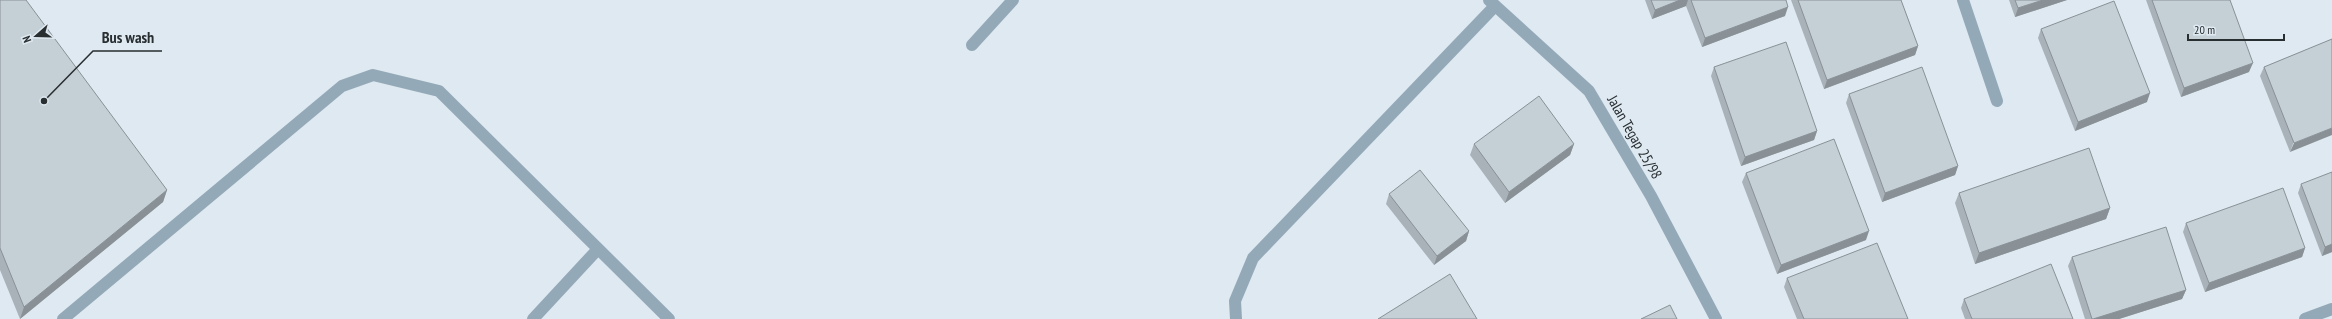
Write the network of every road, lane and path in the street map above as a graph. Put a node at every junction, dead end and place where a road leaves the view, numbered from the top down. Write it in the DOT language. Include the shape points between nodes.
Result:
graph roads {
  1 [pos="1013,0"];
  2 [pos="1963,0"];
  3 [pos="1492,3"];
  4 [pos="972,44"];
  5 [pos="1997,101"];
  6 [pos="598,249"];
  7 [pos="2332,309"];
  8 [pos="63,319"];
  9 [pos="533,319"];
  10 [pos="669,319"];
  11 [pos="1236,319"];
  12 [pos="1716,319"];
  13 [pos="2305,319"];
  1 -- 4 [label="street"];
  2 -- 5 [label="street"];
  3 -- 11 [label="street" via="1253,258 1235,301"];
  3 -- 12 [label="street, Jalan Tegap 25/98" via="1588,91 1651,196"];
  6 -- 8 [label="street" via="439,91 373,75 342,86"];
  6 -- 9 [label="street"];
  6 -- 10 [label="street"];
  7 -- 13 [label="street"];
}
